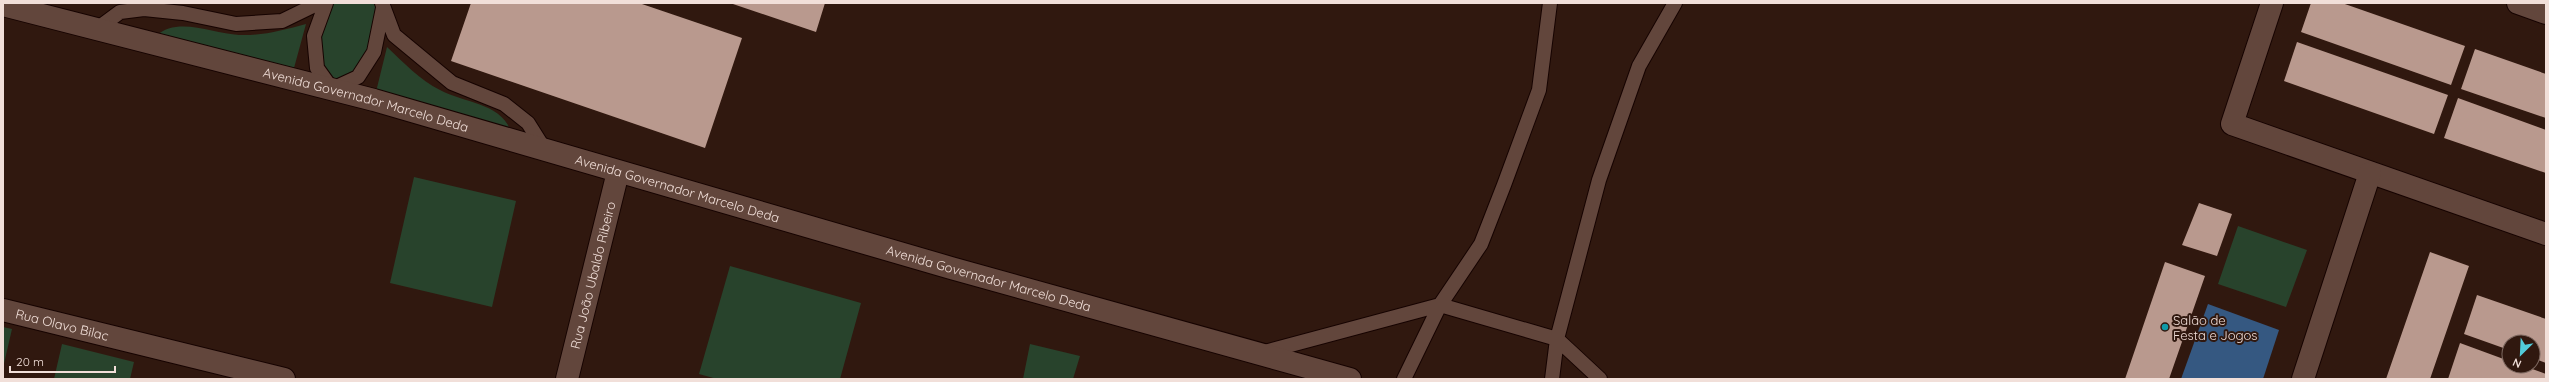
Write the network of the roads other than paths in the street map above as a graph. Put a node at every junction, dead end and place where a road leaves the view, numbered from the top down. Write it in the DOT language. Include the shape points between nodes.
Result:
graph roads {
  1 [pos="319,3"];
  2 [pos="326,3"];
  3 [pos="1550,3"];
  4 [pos="1675,3"];
  5 [pos="2272,3"];
  6 [pos="2518,3"];
  7 [pos="3,5"];
  8 [pos="382,6"];
  9 [pos="2546,13"];
  10 [pos="97,29"];
  11 [pos="332,89"];
  12 [pos="545,150"];
  13 [pos="618,172"];
  14 [pos="2370,173"];
  15 [pos="2546,234"];
  16 [pos="1440,304"];
  17 [pos="3,310"];
  18 [pos="1557,339"];
  19 [pos="1258,354"];
  20 [pos="284,379"];
  21 [pos="567,379"];
  22 [pos="1350,379"];
  23 [pos="1404,379"];
  24 [pos="1552,379"];
  25 [pos="1600,379"];
  26 [pos="2303,379"];
  1 -- 10 [label="lane" via="282,21 236,24 183,13 144,9 120,12"];
  2 -- 11 [label="lane" via="314,36 317,68"];
  3 -- 16 [label="lane" via="1539,90 1526,127 1481,244"];
  4 -- 18 [label="lane" via="1639,66 1604,166"];
  5 -- 14 [label="street" via="2232,124"];
  6 -- 9 [label="street"];
  7 -- 10 [label="street, Avenida Governador Marcelo Deda"];
  8 -- 11 [label="lane" via="374,52 358,77"];
  8 -- 12 [label="lane" via="394,35 452,83 504,104 528,123"];
  10 -- 11 [label="street, Avenida Governador Marcelo Deda"];
  11 -- 12 [label="street, Avenida Governador Marcelo Deda"];
  12 -- 13 [label="street, Avenida Governador Marcelo Deda"];
  13 -- 19 [label="street, Avenida Governador Marcelo Deda"];
  13 -- 21 [label="street, Rua João Ubaldo Ribeiro"];
  14 -- 15 [label="street"];
  14 -- 26 [label="street"];
  16 -- 18 [label="lane"];
  16 -- 19 [label="lane"];
  16 -- 23 [label="lane"];
  17 -- 20 [label="street, Rua Olavo Bilac"];
  18 -- 24 [label="lane"];
  18 -- 25 [label="lane"];
  19 -- 22 [label="street, Avenida Governador Marcelo Deda"];
}
